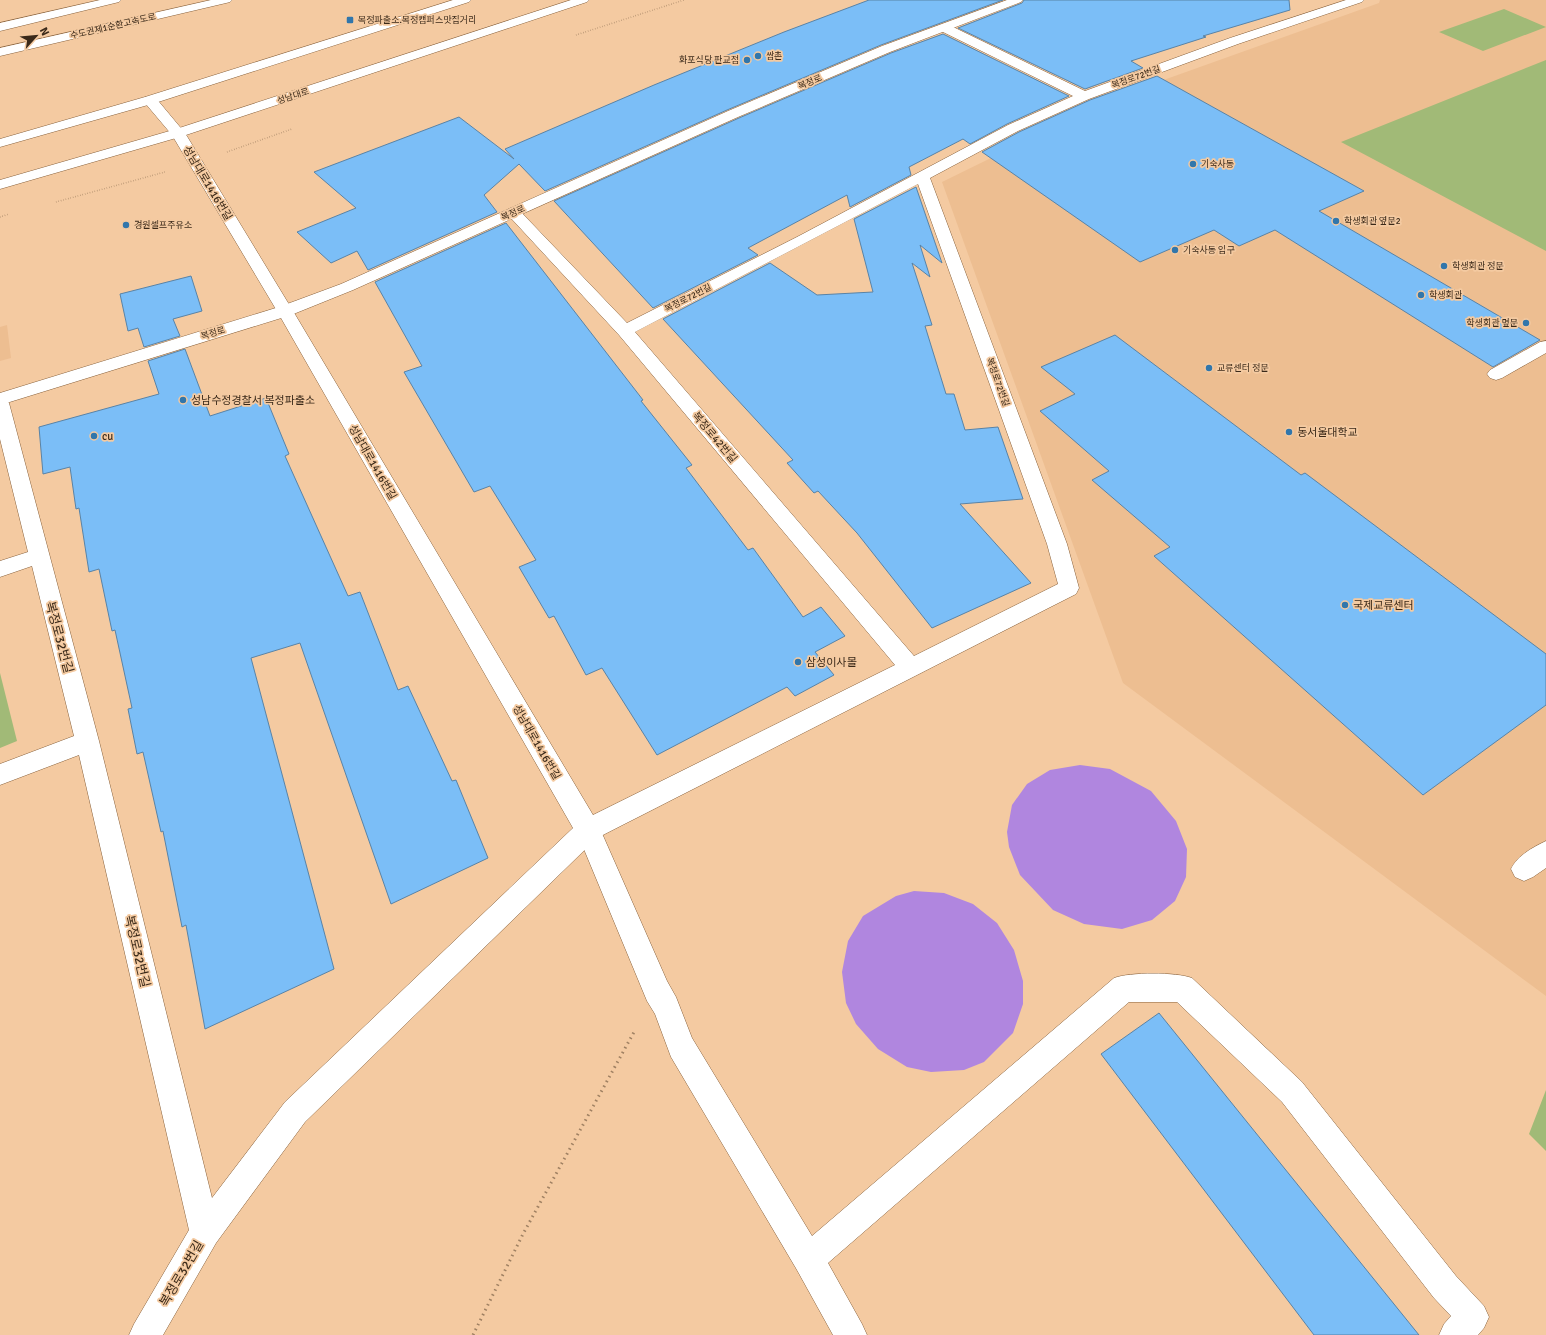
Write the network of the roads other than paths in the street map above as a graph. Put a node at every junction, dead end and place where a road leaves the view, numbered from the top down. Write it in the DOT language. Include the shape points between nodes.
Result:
graph roads {
  1 [pos="115,0"];
  2 [pos="226,0"];
  3 [pos="465,0"];
  4 [pos="583,0"];
  5 [pos="1017,0"];
  6 [pos="1358,0"];
  7 [pos="0,27"];
  8 [pos="945,28"];
  9 [pos="0,52"];
  10 [pos="1084,96"];
  11 [pos="150,100"];
  12 [pos="178,133"];
  13 [pos="0,143"];
  14 [pos="922,176"];
  15 [pos="0,185"];
  16 [pos="514,213"];
  17 [pos="285,311"];
  18 [pos="624,331"];
  19 [pos="1546,346"];
  20 [pos="1496,374"];
  21 [pos="0,399"];
  22 [pos="0,403"];
  23 [pos="39,556"];
  24 [pos="0,569"];
  25 [pos="910,667"];
  26 [pos="87,741"];
  27 [pos="0,775"];
  28 [pos="588,830"];
  29 [pos="1546,853"];
  30 [pos="1524,869"];
  31 [pos="205,1232"];
  32 [pos="808,1259"];
  33 [pos="145,1335"];
  34 [pos="851,1335"];
  35 [pos="1455,1335"];
  1 -- 7 [label="main road"];
  2 -- 9 [label="main road, 수도권제1순환고속도로"];
  3 -- 11 [label="main road"];
  4 -- 12 [label="main road, 성남대로"];
  5 -- 8 [label="main road, 복정로"];
  6 -- 10 [label="main road, 복정로72번길" via="1234,41"];
  8 -- 10 [label="main road"];
  8 -- 16 [label="main road, 복정로" via="871,56 726,118"];
  10 -- 14 [label="main road, 복정로72번길" via="1013,128"];
  11 -- 12 [label="main road, 성남대로1416번길"];
  11 -- 13 [label="main road"];
  12 -- 15 [label="main road, 성남대로"];
  12 -- 17 [label="main road, 성남대로1416번길"];
  14 -- 18 [label="main road, 복정로72번길"];
  14 -- 25 [label="main road, 복정로72번길" via="1057,544 1069,588"];
  16 -- 17 [label="main road, 복정로" via="347,287"];
  16 -- 18 [label="main road, 복정로42번길"];
  17 -- 21 [label="main road, 복정로"];
  17 -- 28 [label="main road, 성남대로1416번길"];
  18 -- 25 [label="main road, 복정로42번길"];
  19 -- 20 [label="main road"];
  22 -- 23 [label="main road, 복정로32번길"];
  23 -- 24 [label="main road"];
  23 -- 26 [label="main road, 복정로32번길"];
  25 -- 28 [label="main road"];
  26 -- 27 [label="main road"];
  26 -- 31 [label="main road, 복정로32번길"];
  28 -- 31 [label="main road" via="295,1112"];
  28 -- 32 [label="main road, 성남대로1416번길" via="681,1047"];
  29 -- 30 [label="main road"];
  31 -- 33 [label="main road, 복정로32번길"];
  32 -- 34 [label="main road, 성남대로1416번길"];
  32 -- 35 [label="main road" via="1124,988 1182,988 1292,1092 1445,1287 1473,1317"];
}
